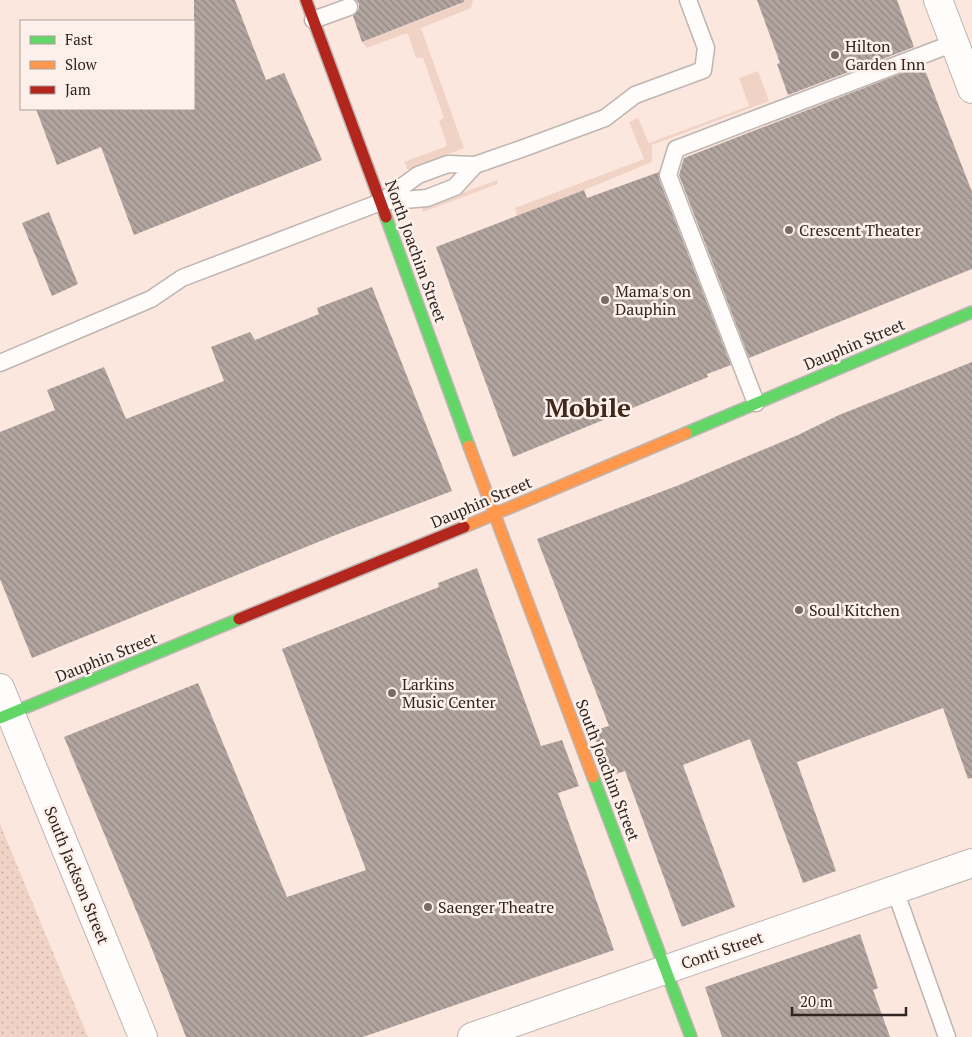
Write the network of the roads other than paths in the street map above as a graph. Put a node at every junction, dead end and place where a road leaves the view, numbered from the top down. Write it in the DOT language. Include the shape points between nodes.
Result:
graph roads {
  1 [pos="306,0"];
  2 [pos="688,0"];
  3 [pos="938,0"];
  4 [pos="349,7"];
  5 [pos="314,20"];
  6 [pos="954,42"];
  7 [pos="972,90"];
  8 [pos="475,165"];
  9 [pos="382,202"];
  10 [pos="972,312"];
  11 [pos="0,363"];
  12 [pos="756,403"];
  13 [pos="494,514"];
  14 [pos="0,688"];
  15 [pos="5,716"];
  16 [pos="972,863"];
  17 [pos="895,890"];
  18 [pos="666,969"];
  19 [pos="143,1037"];
  20 [pos="472,1037"];
  21 [pos="691,1037"];
  22 [pos="947,1037"];
  1 -- 5 [label="street, North Joachim Street"];
  2 -- 8 [label="lane" via="706,48 703,70 635,95 605,118"];
  3 -- 6 [label="street"];
  4 -- 5 [label="lane"];
  5 -- 9 [label="street, North Joachim Street"];
  6 -- 7 [label="street"];
  6 -- 12 [label="lane" via="676,149 668,175"];
  8 -- 9 [label="lane" via="448,164 418,175"];
  8 -- 9 [label="lane" via="456,187 427,198"];
  9 -- 11 [label="lane" via="182,278 151,299"];
  9 -- 13 [label="street, North Joachim Street"];
  10 -- 12 [label="street, Dauphin Street"];
  12 -- 13 [label="street, Dauphin Street"];
  13 -- 15 [label="street, Dauphin Street"];
  13 -- 18 [label="street, South Joachim Street"];
  14 -- 15 [label="street, South Jackson Street"];
  15 -- 19 [label="street, South Jackson Street"];
  16 -- 17 [label="street, Conti Street"];
  17 -- 18 [label="street, Conti Street"];
  17 -- 22 [label="lane"];
  18 -- 20 [label="street, Conti Street"];
  18 -- 21 [label="street, South Joachim Street"];
}
